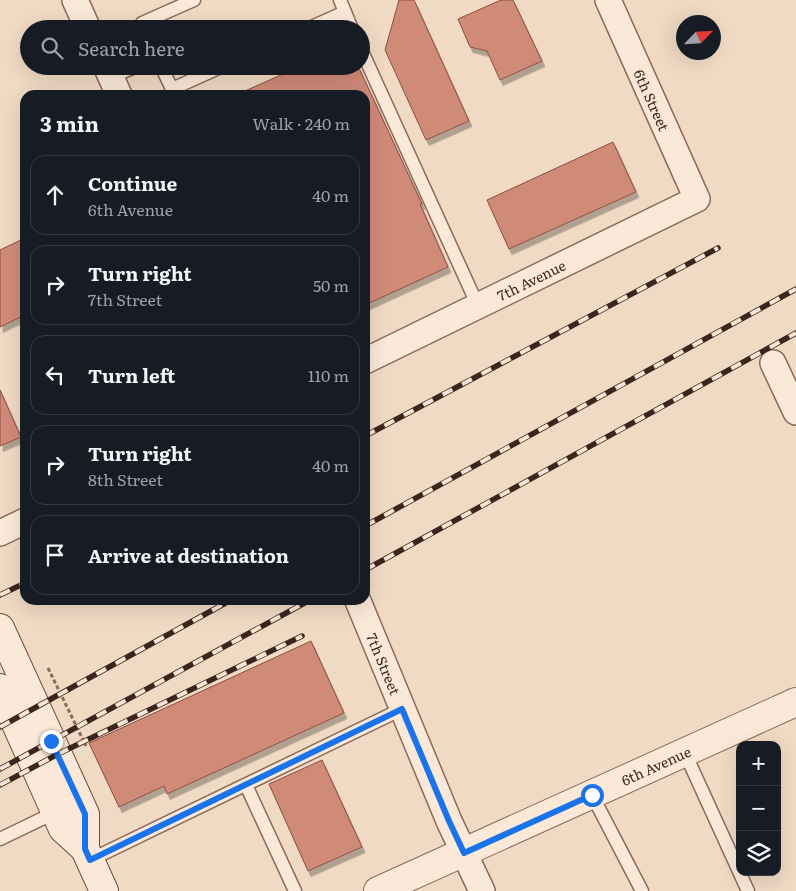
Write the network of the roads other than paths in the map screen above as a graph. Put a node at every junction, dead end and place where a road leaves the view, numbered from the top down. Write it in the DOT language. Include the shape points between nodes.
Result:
graph roads {
  1 [pos="74,0"];
  2 [pos="194,0"];
  3 [pos="608,0"];
  4 [pos="342,6"];
  5 [pos="84,20"];
  6 [pos="149,20"];
  7 [pos="321,20"];
  8 [pos="348,20"];
  9 [pos="370,69"];
  10 [pos="165,75"];
  11 [pos="203,75"];
  12 [pos="696,199"];
  13 [pos="478,306"];
  14 [pos="370,359"];
  15 [pos="772,363"];
  16 [pos="796,412"];
  17 [pos="20,523"];
  18 [pos="0,533"];
  19 [pos="360,605"];
  20 [pos="0,628"];
  21 [pos="0,688"];
  22 [pos="796,702"];
  23 [pos="402,709"];
  24 [pos="685,753"];
  25 [pos="246,785"];
  26 [pos="592,795"];
  27 [pos="56,812"];
  28 [pos="0,838"];
  29 [pos="464,853"];
  30 [pos="87,854"];
  31 [pos="104,891"];
  32 [pos="294,891"];
  33 [pos="378,891"];
  34 [pos="482,891"];
  35 [pos="642,891"];
  36 [pos="748,891"];
  1 -- 5 [label="street"];
  2 -- 6 [label="lane"];
  3 -- 12 [label="street, 6th Street"];
  4 -- 7 [label="lane"];
  4 -- 8 [label="lane"];
  9 -- 13 [label="lane"];
  10 -- 11 [label="lane" via="172,89"];
  12 -- 13 [label="street, 7th Avenue"];
  13 -- 14 [label="street, 7th Avenue"];
  15 -- 16 [label="street"];
  17 -- 18 [label="street"];
  19 -- 23 [label="street, 7th Street"];
  20 -- 30 [label="main road" via="85,814"];
  21 -- 27 [label="main road"];
  22 -- 24 [label="main road, 6th Avenue"];
  23 -- 25 [label="lane"];
  23 -- 29 [label="street, 7th Street"];
  24 -- 26 [label="main road, 6th Avenue"];
  24 -- 36 [label="lane"];
  25 -- 30 [label="lane"];
  25 -- 32 [label="lane"];
  26 -- 29 [label="main road, 6th Avenue"];
  26 -- 35 [label="lane"];
  27 -- 28 [label="lane"];
  27 -- 30 [label="main road" via="63,829"];
  29 -- 33 [label="main road, 6th Avenue"];
  29 -- 34 [label="street, 7th Street"];
  30 -- 31 [label="main road"];
}
